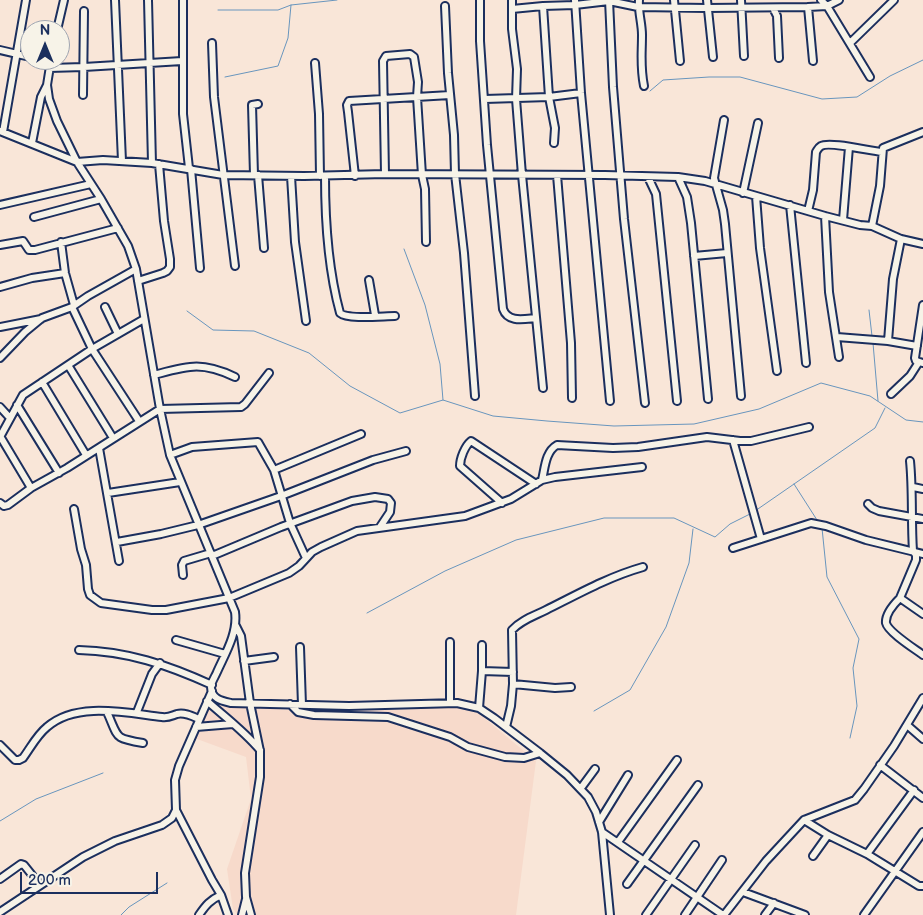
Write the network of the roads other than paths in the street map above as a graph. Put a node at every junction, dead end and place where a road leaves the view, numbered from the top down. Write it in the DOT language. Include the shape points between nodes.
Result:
graph roads {
  1 [pos="26,0"];
  2 [pos="64,0"];
  3 [pos="115,0"];
  4 [pos="148,0"];
  5 [pos="183,0"];
  6 [pos="480,0"];
  7 [pos="512,0"];
  8 [pos="609,0"];
  9 [pos="707,0"];
  10 [pos="821,0"];
  11 [pos="839,0"];
  12 [pos="894,0"];
  13 [pos="575,3"];
  14 [pos="639,3"];
  15 [pos="674,3"];
  16 [pos="742,3"];
  17 [pos="445,6"];
  18 [pos="543,6"];
  19 [pos="827,6"];
  20 [pos="808,7"];
  21 [pos="707,8"];
  22 [pos="773,8"];
  23 [pos="512,9"];
  24 [pos="84,11"];
  25 [pos="59,20"];
  26 [pos="212,43"];
  27 [pos="850,43"];
  28 [pos="0,50"];
  29 [pos="16,54"];
  30 [pos="20,55"];
  31 [pos="744,56"];
  32 [pos="712,58"];
  33 [pos="779,58"];
  34 [pos="182,61"];
  35 [pos="680,61"];
  36 [pos="813,61"];
  37 [pos="150,63"];
  38 [pos="315,63"];
  39 [pos="117,65"];
  40 [pos="70,67"];
  41 [pos="84,67"];
  42 [pos="49,70"];
  43 [pos="870,77"];
  44 [pos="47,85"];
  45 [pos="644,86"];
  46 [pos="580,93"];
  47 [pos="83,94"];
  48 [pos="450,95"];
  49 [pos="417,97"];
  50 [pos="549,97"];
  51 [pos="516,98"];
  52 [pos="485,99"];
  53 [pos="383,100"];
  54 [pos="258,104"];
  55 [pos="724,120"];
  56 [pos="758,123"];
  57 [pos="1,131"];
  58 [pos="923,132"];
  59 [pos="32,143"];
  60 [pos="554,143"];
  61 [pos="849,147"];
  62 [pos="882,152"];
  63 [pos="122,160"];
  64 [pos="77,162"];
  65 [pos="156,163"];
  66 [pos="190,169"];
  67 [pos="223,174"];
  68 [pos="385,174"];
  69 [pos="455,174"];
  70 [pos="256,175"];
  71 [pos="422,175"];
  72 [pos="489,175"];
  73 [pos="522,175"];
  74 [pos="557,175"];
  75 [pos="291,176"];
  76 [pos="322,176"];
  77 [pos="355,176"];
  78 [pos="588,176"];
  79 [pos="621,176"];
  80 [pos="648,177"];
  81 [pos="678,178"];
  82 [pos="91,184"];
  83 [pos="714,185"];
  84 [pos="743,193"];
  85 [pos="756,196"];
  86 [pos="101,199"];
  87 [pos="0,205"];
  88 [pos="790,205"];
  89 [pos="808,211"];
  90 [pos="824,216"];
  91 [pos="34,217"];
  92 [pos="843,220"];
  93 [pos="872,226"];
  94 [pos="118,228"];
  95 [pos="901,239"];
  96 [pos="61,242"];
  97 [pos="426,242"];
  98 [pos="923,244"];
  99 [pos="0,245"];
  100 [pos="264,248"];
  101 [pos="727,253"];
  102 [pos="694,256"];
  103 [pos="235,266"];
  104 [pos="200,268"];
  105 [pos="136,269"];
  106 [pos="66,273"];
  107 [pos="368,280"];
  108 [pos="138,281"];
  109 [pos="0,287"];
  110 [pos="923,305"];
  111 [pos="73,306"];
  112 [pos="105,307"];
  113 [pos="375,316"];
  114 [pos="395,316"];
  115 [pos="42,318"];
  116 [pos="536,318"];
  117 [pos="144,319"];
  118 [pos="306,321"];
  119 [pos="0,327"];
  120 [pos="118,334"];
  121 [pos="837,338"];
  122 [pos="888,341"];
  123 [pos="916,346"];
  124 [pos="92,349"];
  125 [pos="839,357"];
  126 [pos="0,358"];
  127 [pos="806,362"];
  128 [pos="921,362"];
  129 [pos="68,365"];
  130 [pos="777,371"];
  131 [pos="269,373"];
  132 [pos="154,375"];
  133 [pos="235,377"];
  134 [pos="42,382"];
  135 [pos="543,388"];
  136 [pos="891,394"];
  137 [pos="475,396"];
  138 [pos="741,396"];
  139 [pos="572,398"];
  140 [pos="708,399"];
  141 [pos="610,401"];
  142 [pos="677,401"];
  143 [pos="645,404"];
  144 [pos="17,405"];
  145 [pos="0,407"];
  146 [pos="160,409"];
  147 [pos="10,418"];
  148 [pos="139,422"];
  149 [pos="809,427"];
  150 [pos="361,434"];
  151 [pos="0,437"];
  152 [pos="112,438"];
  153 [pos="733,440"];
  154 [pos="99,448"];
  155 [pos="406,451"];
  156 [pos="170,455"];
  157 [pos="86,456"];
  158 [pos="910,461"];
  159 [pos="642,467"];
  160 [pos="274,470"];
  161 [pos="59,473"];
  162 [pos="180,482"];
  163 [pos="539,482"];
  164 [pos="913,487"];
  165 [pos="31,488"];
  166 [pos="923,489"];
  167 [pos="108,493"];
  168 [pos="281,496"];
  169 [pos="0,503"];
  170 [pos="502,503"];
  171 [pos="868,504"];
  172 [pos="74,509"];
  173 [pos="911,517"];
  174 [pos="923,519"];
  175 [pos="290,523"];
  176 [pos="198,525"];
  177 [pos="380,527"];
  178 [pos="761,539"];
  179 [pos="117,542"];
  180 [pos="733,548"];
  181 [pos="913,551"];
  182 [pos="923,554"];
  183 [pos="212,555"];
  184 [pos="306,558"];
  185 [pos="119,561"];
  186 [pos="643,567"];
  187 [pos="183,575"];
  188 [pos="230,598"];
  189 [pos="900,598"];
  190 [pos="923,614"];
  191 [pos="236,624"];
  192 [pos="176,640"];
  193 [pos="450,642"];
  194 [pos="482,645"];
  195 [pos="300,647"];
  196 [pos="79,650"];
  197 [pos="225,654"];
  198 [pos="923,655"];
  199 [pos="274,657"];
  200 [pos="244,661"];
  201 [pos="160,663"];
  202 [pos="482,671"];
  203 [pos="513,672"];
  204 [pos="512,684"];
  205 [pos="571,687"];
  206 [pos="212,688"];
  207 [pos="923,698"];
  208 [pos="207,701"];
  209 [pos="250,703"];
  210 [pos="450,703"];
  211 [pos="290,704"];
  212 [pos="302,705"];
  213 [pos="479,708"];
  214 [pos="107,712"];
  215 [pos="137,712"];
  216 [pos="199,719"];
  217 [pos="232,724"];
  218 [pos="906,726"];
  219 [pos="196,727"];
  220 [pos="506,727"];
  221 [pos="923,739"];
  222 [pos="143,743"];
  223 [pos="0,746"];
  224 [pos="260,751"];
  225 [pos="540,753"];
  226 [pos="677,760"];
  227 [pos="880,765"];
  228 [pos="595,769"];
  229 [pos="628,774"];
  230 [pos="698,785"];
  231 [pos="581,788"];
  232 [pos="914,790"];
  233 [pos="923,798"];
  234 [pos="176,810"];
  235 [pos="804,820"];
  236 [pos="599,822"];
  237 [pos="602,832"];
  238 [pos="923,832"];
  239 [pos="828,835"];
  240 [pos="618,842"];
  241 [pos="695,844"];
  242 [pos="867,854"];
  243 [pos="813,856"];
  244 [pos="722,860"];
  245 [pos="644,861"];
  246 [pos="894,872"];
  247 [pos="0,879"];
  248 [pos="671,880"];
  249 [pos="628,884"];
  250 [pos="40,885"];
  251 [pos="923,886"];
  252 [pos="743,892"];
  253 [pos="221,895"];
  254 [pos="246,897"];
  255 [pos="697,897"];
  256 [pos="774,903"];
  257 [pos="0,912"];
  258 [pos="199,915"];
  259 [pos="228,915"];
  260 [pos="242,915"];
  261 [pos="251,915"];
  262 [pos="610,915"];
  263 [pos="646,915"];
  264 [pos="685,915"];
  265 [pos="723,915"];
  266 [pos="765,915"];
  267 [pos="804,915"];
  268 [pos="864,915"];
  1 -- 29 [label="street"];
  2 -- 25 [label="street"];
  3 -- 39 [label="street"];
  4 -- 37 [label="street"];
  5 -- 34 [label="street"];
  6 -- 52 [label="street"];
  7 -- 23 [label="street"];
  8 -- 13 [label="street"];
  8 -- 14 [label="street"];
  8 -- 79 [label="street"];
  9 -- 21 [label="street"];
  10 -- 19 [label="street"];
  11 -- 19 [label="street"];
  12 -- 27 [label="street"];
  13 -- 18 [label="street"];
  13 -- 46 [label="street"];
  14 -- 15 [label="street"];
  14 -- 45 [label="street"];
  15 -- 21 [label="street"];
  15 -- 35 [label="street"];
  16 -- 21 [label="street"];
  16 -- 22 [label="street"];
  16 -- 31 [label="street"];
  17 -- 48 [label="street"];
  18 -- 23 [label="street"];
  18 -- 50 [label="street"];
  19 -- 20 [label="street"];
  19 -- 27 [label="street"];
  20 -- 22 [label="street"];
  20 -- 36 [label="street"];
  21 -- 32 [label="street"];
  22 -- 33 [label="street" via="777,16"];
  23 -- 51 [label="street"];
  24 -- 41 [label="street"];
  26 -- 67 [label="street" via="214,97"];
  27 -- 43 [label="street"];
  28 -- 29 [label="street"];
  29 -- 30 [label="street"];
  29 -- 57 [label="street" via="8,110"];
  34 -- 37 [label="street"];
  34 -- 66 [label="street" via="183,114"];
  37 -- 39 [label="street"];
  37 -- 65 [label="street"];
  38 -- 76 [label="street"];
  39 -- 41 [label="street"];
  39 -- 63 [label="street"];
  40 -- 41 [label="street"];
  41 -- 47 [label="street"];
  42 -- 44 [label="street"];
  44 -- 59 [label="street" via="41,97"];
  44 -- 64 [label="street" via="53,110"];
  46 -- 50 [label="street"];
  46 -- 78 [label="street"];
  48 -- 49 [label="street"];
  48 -- 69 [label="street"];
  49 -- 53 [label="street"];
  49 -- 53 [label="street" via="413,55 390,54 383,61"];
  49 -- 71 [label="street"];
  50 -- 51 [label="street"];
  50 -- 60 [label="street" via="555,128"];
  51 -- 52 [label="street"];
  51 -- 73 [label="street"];
  52 -- 72 [label="street"];
  53 -- 68 [label="street"];
  53 -- 77 [label="street" via="352,100 348,103"];
  54 -- 70 [label="street" via="252,105"];
  55 -- 83 [label="street"];
  56 -- 84 [label="street"];
  57 -- 59 [label="street"];
  58 -- 62 [label="street" via="885,147"];
  59 -- 64 [label="street"];
  61 -- 62 [label="street"];
  61 -- 89 [label="street" via="822,145 816,152"];
  61 -- 92 [label="street"];
  62 -- 93 [label="street" via="880,186"];
  63 -- 64 [label="street"];
  63 -- 65 [label="street"];
  64 -- 82 [label="street"];
  65 -- 66 [label="street"];
  65 -- 108 [label="street" via="170,267"];
  66 -- 67 [label="street"];
  66 -- 104 [label="street"];
  67 -- 70 [label="street"];
  67 -- 103 [label="street"];
  68 -- 71 [label="street"];
  68 -- 77 [label="street"];
  69 -- 71 [label="street"];
  69 -- 72 [label="street"];
  69 -- 137 [label="street"];
  70 -- 75 [label="street"];
  70 -- 100 [label="street"];
  71 -- 97 [label="street"];
  72 -- 73 [label="street"];
  72 -- 116 [label="street" via="503,309 512,319"];
  73 -- 74 [label="street"];
  73 -- 116 [label="street"];
  74 -- 78 [label="street"];
  74 -- 139 [label="street" via="571,343"];
  75 -- 76 [label="street"];
  75 -- 118 [label="street" via="295,242"];
  76 -- 77 [label="street"];
  76 -- 113 [label="street" via="340,313"];
  78 -- 79 [label="street"];
  78 -- 141 [label="street"];
  79 -- 80 [label="street"];
  79 -- 143 [label="street"];
  80 -- 81 [label="street"];
  80 -- 142 [label="street" via="656,194"];
  81 -- 83 [label="street"];
  81 -- 102 [label="street" via="687,197"];
  82 -- 86 [label="street"];
  82 -- 87 [label="street"];
  83 -- 84 [label="street"];
  83 -- 101 [label="street" via="723,210"];
  84 -- 85 [label="street"];
  85 -- 88 [label="street"];
  85 -- 130 [label="street"];
  86 -- 91 [label="street"];
  86 -- 94 [label="street"];
  88 -- 89 [label="street"];
  88 -- 127 [label="street"];
  89 -- 90 [label="street"];
  90 -- 92 [label="street"];
  90 -- 121 [label="street" via="829,292"];
  92 -- 93 [label="street"];
  93 -- 95 [label="street"];
  94 -- 96 [label="street"];
  94 -- 105 [label="street"];
  95 -- 98 [label="street"];
  95 -- 122 [label="street" via="893,279"];
  96 -- 99 [label="street" via="32,251 23,241"];
  96 -- 106 [label="street"];
  101 -- 102 [label="street"];
  101 -- 138 [label="street"];
  102 -- 140 [label="street"];
  105 -- 108 [label="street"];
  105 -- 111 [label="street"];
  106 -- 109 [label="street"];
  106 -- 111 [label="street"];
  107 -- 113 [label="street"];
  108 -- 117 [label="street"];
  110 -- 123 [label="street"];
  111 -- 115 [label="street"];
  111 -- 124 [label="street"];
  112 -- 120 [label="street"];
  113 -- 114 [label="street"];
  115 -- 119 [label="street"];
  115 -- 126 [label="street"];
  116 -- 135 [label="street"];
  117 -- 120 [label="street"];
  117 -- 132 [label="street"];
  120 -- 124 [label="street"];
  121 -- 122 [label="street"];
  121 -- 125 [label="street"];
  122 -- 123 [label="street"];
  123 -- 128 [label="street" via="915,360"];
  124 -- 129 [label="street"];
  124 -- 148 [label="street"];
  128 -- 136 [label="street"];
  129 -- 134 [label="street"];
  129 -- 152 [label="street"];
  131 -- 146 [label="street" via="241,407"];
  132 -- 133 [label="street" via="199,366 215,368"];
  132 -- 146 [label="street"];
  134 -- 144 [label="street" via="23,395"];
  134 -- 157 [label="street"];
  144 -- 147 [label="street"];
  144 -- 161 [label="street"];
  145 -- 147 [label="street"];
  146 -- 148 [label="street"];
  146 -- 156 [label="street"];
  147 -- 151 [label="street"];
  148 -- 152 [label="street"];
  149 -- 153 [label="street" via="751,441"];
  150 -- 160 [label="street"];
  151 -- 165 [label="street"];
  152 -- 154 [label="street"];
  153 -- 163 [label="street" via="707,437 614,448 557,445 548,453"];
  153 -- 178 [label="street"];
  154 -- 157 [label="street"];
  154 -- 167 [label="street"];
  155 -- 168 [label="street" via="373,460"];
  156 -- 160 [label="street" via="192,447 258,442"];
  156 -- 162 [label="street"];
  157 -- 161 [label="street"];
  158 -- 164 [label="street"];
  159 -- 163 [label="street" via="568,474"];
  160 -- 168 [label="street"];
  161 -- 165 [label="street"];
  162 -- 167 [label="street"];
  162 -- 176 [label="street"];
  163 -- 170 [label="street"];
  163 -- 170 [label="street" via="471,441 460,466"];
  164 -- 166 [label="street"];
  164 -- 173 [label="street"];
  165 -- 169 [label="street" via="8,505"];
  167 -- 179 [label="street"];
  168 -- 175 [label="street"];
  168 -- 176 [label="street"];
  170 -- 177 [label="street" via="465,516"];
  171 -- 173 [label="street" via="879,511"];
  172 -- 188 [label="street" via="88,589 90,595 101,603 166,610"];
  173 -- 174 [label="street"];
  173 -- 181 [label="street"];
  175 -- 177 [label="street" via="352,501 375,497 388,499 391,503 390,512"];
  175 -- 183 [label="street"];
  175 -- 184 [label="street"];
  176 -- 179 [label="street"];
  176 -- 183 [label="street"];
  177 -- 184 [label="street" via="357,531 321,546"];
  178 -- 180 [label="street"];
  178 -- 181 [label="street" via="812,524"];
  179 -- 185 [label="street"];
  181 -- 182 [label="street"];
  181 -- 189 [label="street" via="916,560"];
  183 -- 187 [label="street" via="182,562"];
  183 -- 188 [label="street"];
  184 -- 188 [label="street" via="289,573"];
  186 -- 203 [label="street" via="595,584 515,626 511,635"];
  188 -- 191 [label="street"];
  189 -- 190 [label="street"];
  189 -- 198 [label="street" via="886,622 889,629"];
  191 -- 197 [label="street"];
  191 -- 200 [label="street"];
  192 -- 197 [label="street"];
  193 -- 210 [label="street"];
  194 -- 202 [label="street"];
  195 -- 212 [label="street"];
  196 -- 201 [label="street" via="100,650"];
  197 -- 206 [label="street"];
  199 -- 200 [label="street"];
  200 -- 209 [label="street"];
  201 -- 206 [label="street"];
  201 -- 215 [label="street" via="152,674"];
  202 -- 203 [label="street"];
  202 -- 213 [label="street"];
  203 -- 204 [label="street"];
  204 -- 205 [label="street"];
  204 -- 220 [label="street"];
  206 -- 208 [label="street"];
  206 -- 209 [label="street" via="219,701"];
  207 -- 218 [label="street"];
  208 -- 216 [label="street"];
  208 -- 217 [label="street"];
  209 -- 211 [label="street"];
  209 -- 224 [label="street"];
  210 -- 212 [label="street"];
  210 -- 213 [label="street"];
  211 -- 212 [label="street"];
  211 -- 225 [label="street" via="298,712 388,717 504,757 524,758"];
  213 -- 220 [label="street"];
  214 -- 215 [label="street"];
  214 -- 222 [label="street" via="117,735"];
  214 -- 223 [label="street" via="74,713 56,720 19,760 14,760"];
  215 -- 216 [label="street" via="164,718 184,714"];
  216 -- 219 [label="street"];
  217 -- 219 [label="street"];
  217 -- 224 [label="street" via="245,733"];
  218 -- 221 [label="street"];
  218 -- 227 [label="street"];
  219 -- 234 [label="street" via="175,780"];
  220 -- 225 [label="street"];
  224 -- 254 [label="street" via="260,777 245,873"];
  225 -- 231 [label="street"];
  226 -- 240 [label="street"];
  227 -- 232 [label="street"];
  227 -- 235 [label="street" via="855,800"];
  228 -- 231 [label="street"];
  229 -- 236 [label="street"];
  230 -- 245 [label="street"];
  231 -- 236 [label="street" via="594,807"];
  232 -- 233 [label="street"];
  232 -- 242 [label="street"];
  234 -- 250 [label="street" via="172,818 162,825 103,846"];
  234 -- 253 [label="street"];
  235 -- 239 [label="street"];
  235 -- 252 [label="street"];
  236 -- 237 [label="street"];
  237 -- 240 [label="street"];
  237 -- 262 [label="street"];
  238 -- 246 [label="street"];
  239 -- 242 [label="street"];
  239 -- 243 [label="street"];
  240 -- 245 [label="street"];
  241 -- 248 [label="street"];
  242 -- 246 [label="street"];
  244 -- 255 [label="street"];
  245 -- 248 [label="street"];
  245 -- 249 [label="street"];
  246 -- 251 [label="street"];
  246 -- 268 [label="street"];
  247 -- 250 [label="street" via="21,864"];
  248 -- 255 [label="street"];
  248 -- 263 [label="street"];
  250 -- 257 [label="street"];
  252 -- 256 [label="street"];
  252 -- 265 [label="street"];
  253 -- 258 [label="street" via="204,906"];
  253 -- 259 [label="street"];
  254 -- 260 [label="street"];
  254 -- 261 [label="street"];
  255 -- 264 [label="street"];
  255 -- 265 [label="street"];
  256 -- 266 [label="street"];
  256 -- 267 [label="street"];
}
